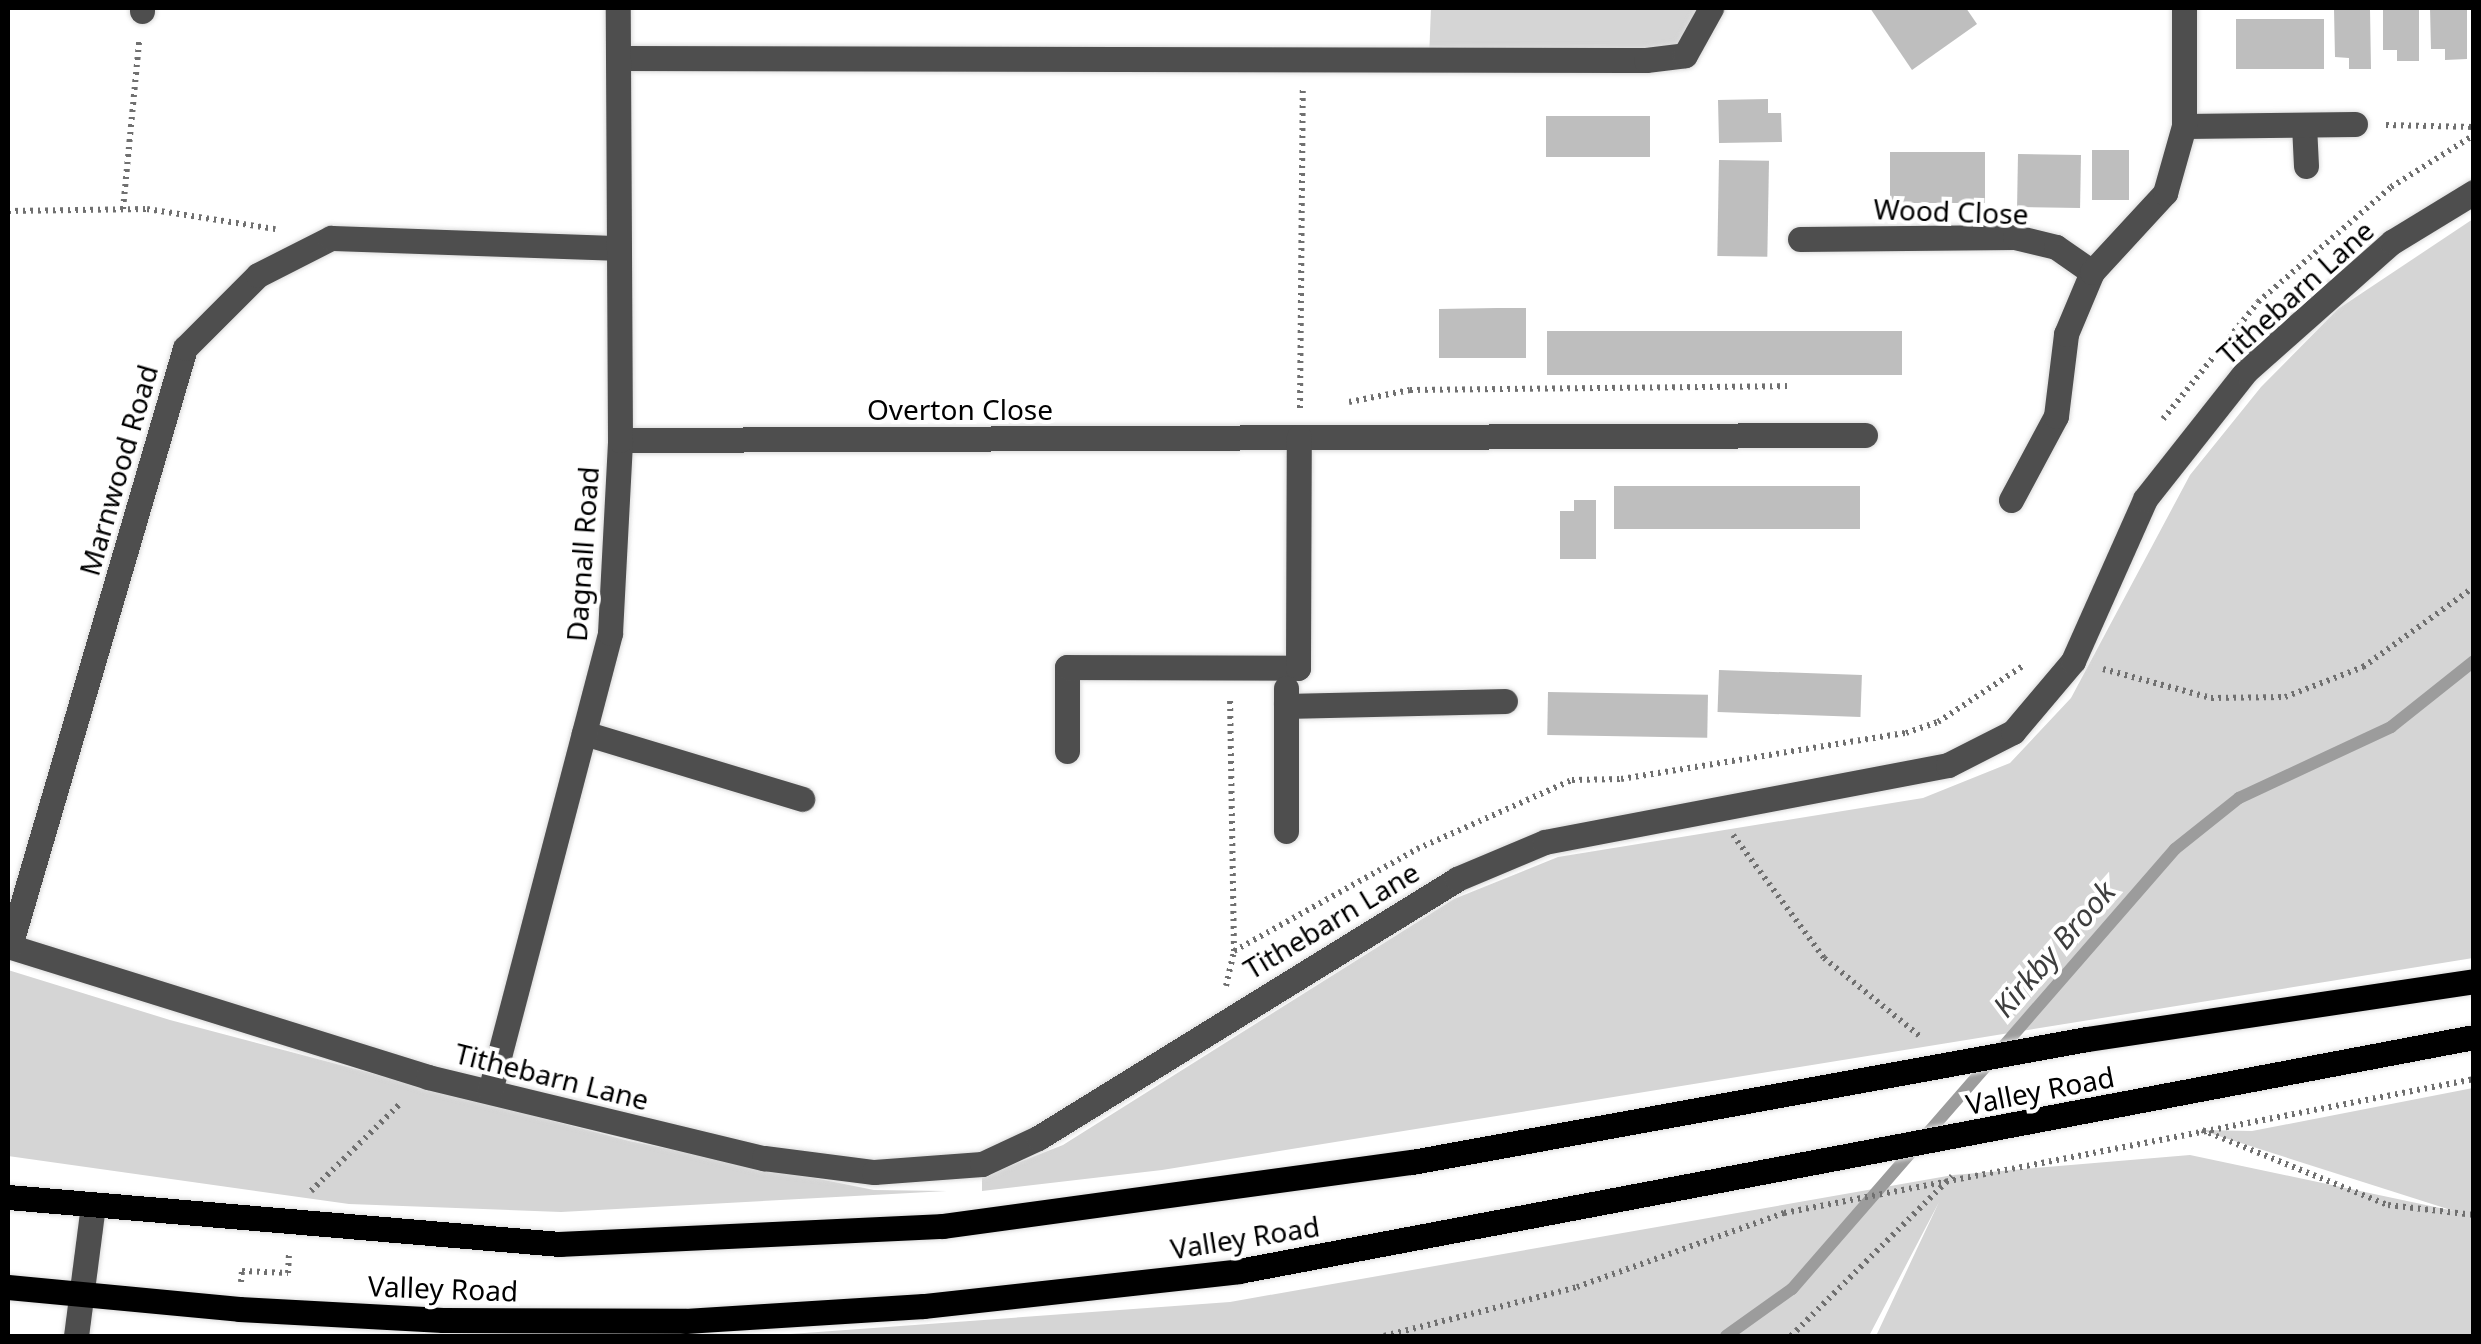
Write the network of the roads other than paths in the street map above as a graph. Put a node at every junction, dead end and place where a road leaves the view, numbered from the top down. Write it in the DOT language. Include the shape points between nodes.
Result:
graph roads {
  1 [pos="618,8"];
  2 [pos="1712,8"];
  3 [pos="2184,8"];
  4 [pos="619,58"];
  5 [pos="2355,124"];
  6 [pos="2304,125"];
  7 [pos="2184,126"];
  8 [pos="2306,166"];
  9 [pos="2474,192"];
  10 [pos="1800,239"];
  11 [pos="616,248"];
  12 [pos="2092,272"];
  13 [pos="1300,425"];
  14 [pos="1865,435"];
  15 [pos="620,440"];
  16 [pos="2010,500"];
  17 [pos="1286,668"];
  18 [pos="1506,701"];
  19 [pos="1286,706"];
  20 [pos="584,734"];
  21 [pos="1067,752"];
  22 [pos="802,799"];
  23 [pos="1286,832"];
  24 [pos="9,946"];
  25 [pos="2474,981"];
  26 [pos="2474,1037"];
  27 [pos="490,1091"];
  28 [pos="8,1197"];
  29 [pos="93,1204"];
  30 [pos="8,1286"];
  31 [pos="82,1297"];
  32 [pos="76,1336"];
  1 -- 4 [label="street, Dagnall Road"];
  2 -- 4 [label="street" via="1685,54 1646,60"];
  3 -- 7 [label="street"];
  4 -- 11 [label="street, Dagnall Road"];
  5 -- 6 [label="street"];
  6 -- 7 [label="street"];
  6 -- 8 [label="street"];
  7 -- 12 [label="street" via="2166,193"];
  9 -- 27 [label="street, Tithebarn Lane" via="2392,242 2246,371 2145,499 2073,661 2012,732 1948,766 1545,842 1457,880 1038,1138 982,1164 874,1172 764,1158"];
  10 -- 12 [label="street, Wood Close" via="2015,237 2056,247"];
  11 -- 15 [label="street, Dagnall Road"];
  11 -- 24 [label="street, Marnwood Road" via="330,238 258,275 184,348"];
  12 -- 16 [label="street" via="2066,334 2056,416"];
  13 -- 14 [label="street, Overton Close"];
  13 -- 15 [label="street, Overton Close"];
  13 -- 17 [label="street" via="1298,668"];
  15 -- 20 [label="street, Dagnall Road" via="610,633"];
  17 -- 19 [label="street"];
  17 -- 21 [label="street" via="1067,666"];
  18 -- 19 [label="street"];
  19 -- 23 [label="street"];
  20 -- 22 [label="street"];
  20 -- 27 [label="street, Dagnall Road"];
  24 -- 27 [label="street, Tithebarn Lane"];
  25 -- 29 [label="main road, Valley Road" via="2087,1039 1224,1192 943,1226 560,1244"];
  26 -- 31 [label="main road, Valley Road" via="1240,1271 924,1306 684,1321 443,1320"];
  28 -- 29 [label="main road, Valley Road"];
  29 -- 31 [label="street"];
  30 -- 31 [label="main road, Valley Road"];
  31 -- 32 [label="street"];
}
